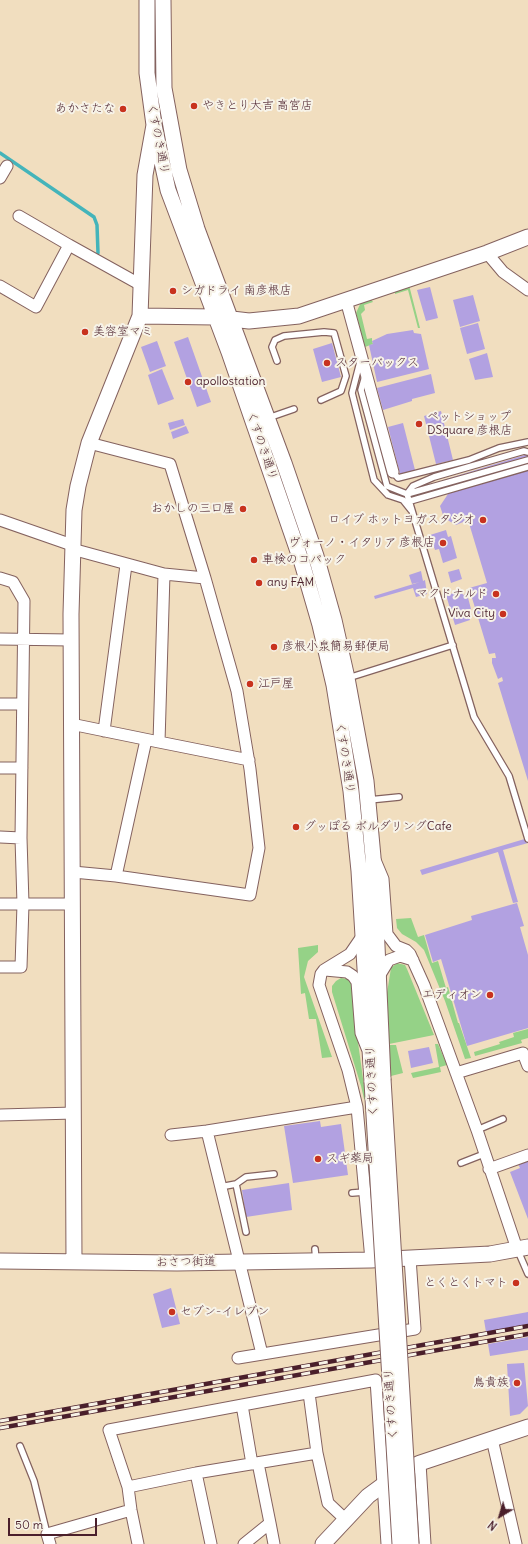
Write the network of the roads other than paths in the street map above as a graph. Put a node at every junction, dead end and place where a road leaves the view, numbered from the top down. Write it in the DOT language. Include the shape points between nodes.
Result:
graph roads {
  1 [pos="147,0"];
  2 [pos="163,0"];
  3 [pos="154,125"];
  4 [pos="7,166"];
  5 [pos="0,178"];
  6 [pos="19,216"];
  7 [pos="528,237"];
  8 [pos="69,245"];
  9 [pos="487,253"];
  10 [pos="142,285"];
  11 [pos="0,286"];
  12 [pos="528,290"];
  13 [pos="346,300"];
  14 [pos="140,316"];
  15 [pos="215,317"];
  16 [pos="232,320"];
  17 [pos="362,358"];
  18 [pos="277,361"];
  19 [pos="366,374"];
  20 [pos="321,400"];
  21 [pos="294,409"];
  22 [pos="267,418"];
  23 [pos="89,442"];
  24 [pos="528,442"];
  25 [pos="528,452"];
  26 [pos="528,460"];
  27 [pos="528,467"];
  28 [pos="393,472"];
  29 [pos="407,494"];
  30 [pos="407,502"];
  31 [pos="0,520"];
  32 [pos="72,547"];
  33 [pos="126,565"];
  34 [pos="164,574"];
  35 [pos="0,578"];
  36 [pos="205,578"];
  37 [pos="0,639"];
  38 [pos="23,639"];
  39 [pos="71,640"];
  40 [pos="453,645"];
  41 [pos="347,678"];
  42 [pos="0,704"];
  43 [pos="22,704"];
  44 [pos="71,724"];
  45 [pos="104,731"];
  46 [pos="146,740"];
  47 [pos="159,742"];
  48 [pos="249,760"];
  49 [pos="0,768"];
  50 [pos="22,768"];
  51 [pos="399,797"];
  52 [pos="368,800"];
  53 [pos="0,837"];
  54 [pos="21,838"];
  55 [pos="528,839"];
  56 [pos="373,857"];
  57 [pos="73,872"];
  58 [pos="116,876"];
  59 [pos="0,904"];
  60 [pos="23,904"];
  61 [pos="72,904"];
  62 [pos="363,935"];
  63 [pos="412,960"];
  64 [pos="0,967"];
  65 [pos="324,970"];
  66 [pos="378,978"];
  67 [pos="525,1052"];
  68 [pos="371,1060"];
  69 [pos="528,1066"];
  70 [pos="456,1073"];
  71 [pos="377,1081"];
  72 [pos="357,1107"];
  73 [pos="74,1113"];
  74 [pos="0,1115"];
  75 [pos="503,1119"];
  76 [pos="477,1130"];
  77 [pos="207,1132"];
  78 [pos="171,1135"];
  79 [pos="484,1154"];
  80 [pos="528,1155"];
  81 [pos="461,1162"];
  82 [pos="489,1169"];
  83 [pos="274,1174"];
  84 [pos="236,1184"];
  85 [pos="220,1187"];
  86 [pos="366,1192"];
  87 [pos="352,1193"];
  88 [pos="246,1232"];
  89 [pos="523,1248"];
  90 [pos="410,1258"];
  91 [pos="372,1260"];
  92 [pos="0,1261"];
  93 [pos="74,1261"];
  94 [pos="239,1261"];
  95 [pos="528,1274"];
  96 [pos="262,1354"];
  97 [pos="238,1358"];
  98 [pos="309,1393"];
  99 [pos="242,1405"];
  100 [pos="528,1427"];
  101 [pos="492,1439"];
  102 [pos="20,1446"];
  103 [pos="317,1453"];
  104 [pos="255,1463"];
  105 [pos="420,1463"];
  106 [pos="196,1473"];
  107 [pos="383,1484"];
  108 [pos="128,1487"];
  109 [pos="130,1510"];
  110 [pos="345,1519"];
  111 [pos="270,1523"];
  112 [pos="49,1539"];
  113 [pos="138,1544"];
  114 [pos="211,1544"];
  115 [pos="244,1544"];
  116 [pos="274,1544"];
  117 [pos="323,1544"];
  118 [pos="388,1544"];
  119 [pos="400,1544"];
  120 [pos="411,1544"];
  121 [pos="424,1544"];
  122 [pos="516,1544"];
  1 -- 3 [label="main road, くすのき通り" via="147,73"];
  2 -- 16 [label="main road, くすのき通り" via="164,88 179,170 197,229"];
  3 -- 10 [label="main road" via="145,175"];
  3 -- 15 [label="main road, くすのき通り" via="168,190"];
  4 -- 5 [label="street"];
  6 -- 8 [label="street"];
  7 -- 9 [label="main road"];
  8 -- 10 [label="street"];
  8 -- 11 [label="street" via="36,307"];
  9 -- 12 [label="street" via="503,272"];
  9 -- 13 [label="main road" via="381,291"];
  10 -- 14 [label="main road"];
  13 -- 16 [label="main road" via="299,316 249,322"];
  13 -- 17 [label="street"];
  14 -- 15 [label="main road"];
  14 -- 23 [label="main road"];
  15 -- 16 [label="main road"];
  15 -- 62 [label="main road, くすのき通り" via="300,555 320,625 334,685 351,792"];
  16 -- 22 [label="main road, くすのき通り"];
  17 -- 19 [label="street"];
  17 -- 30 [label="lane" via="352,393 374,480 388,495"];
  18 -- 20 [label="lane" via="272,347 275,340 284,336 334,333 346,376 341,391"];
  19 -- 28 [label="street" via="382,420"];
  19 -- 29 [label="lane" via="361,390 386,486"];
  21 -- 22 [label="lane"];
  22 -- 41 [label="main road, くすのき通り" via="316,556"];
  23 -- 32 [label="main road" via="74,510"];
  23 -- 36 [label="street" via="170,464"];
  24 -- 28 [label="lane" via="506,445 469,460 398,478"];
  25 -- 29 [label="lane" via="434,477 413,486"];
  26 -- 29 [label="lane"];
  27 -- 30 [label="lane"];
  29 -- 30 [label="lane"];
  30 -- 40 [label="lane" via="413,512"];
  31 -- 32 [label="street"];
  32 -- 33 [label="street"];
  32 -- 39 [label="main road"];
  33 -- 34 [label="street"];
  33 -- 45 [label="street"];
  34 -- 36 [label="street"];
  34 -- 47 [label="street"];
  35 -- 38 [label="street" via="12,582 24,601"];
  36 -- 48 [label="street" via="237,690"];
  37 -- 38 [label="street"];
  38 -- 39 [label="street"];
  38 -- 43 [label="street"];
  39 -- 44 [label="main road"];
  40 -- 41 [label="lane"];
  40 -- 55 [label="lane" via="474,717 509,776"];
  41 -- 52 [label="main road, くすのき通り"];
  42 -- 43 [label="street"];
  43 -- 50 [label="street"];
  44 -- 45 [label="street"];
  44 -- 57 [label="main road"];
  45 -- 46 [label="street"];
  46 -- 47 [label="street"];
  46 -- 58 [label="street"];
  47 -- 48 [label="street"];
  48 -- 58 [label="street" via="259,848 250,895"];
  49 -- 50 [label="street"];
  50 -- 54 [label="street"];
  51 -- 52 [label="lane"];
  52 -- 56 [label="main road, くすのき通り"];
  53 -- 54 [label="street"];
  54 -- 60 [label="street"];
  56 -- 63 [label="street" via="383,879 387,934 396,946 406,950"];
  56 -- 66 [label="main road, くすのき通り"];
  57 -- 58 [label="street"];
  57 -- 61 [label="main road"];
  59 -- 60 [label="street"];
  60 -- 61 [label="street"];
  60 -- 64 [label="street" via="21,967"];
  61 -- 73 [label="main road"];
  62 -- 65 [label="street" via="350,954"];
  62 -- 68 [label="main road, くすのき通り"];
  63 -- 66 [label="street" via="400,956 389,960"];
  63 -- 70 [label="street"];
  65 -- 68 [label="street" via="348,972 357,982 361,1033"];
  65 -- 72 [label="street" via="319,985 348,1070"];
  66 -- 71 [label="main road, くすのき通り"];
  67 -- 69 [label="street"];
  67 -- 70 [label="street"];
  68 -- 71 [label="main road, くすのき通り"];
  70 -- 76 [label="street"];
  71 -- 119 [label="main road, くすのき通り, bridge"];
  71 -- 120 [label="main road, くすのき通り, bridge"];
  72 -- 77 [label="street"];
  72 -- 86 [label="street"];
  73 -- 74 [label="street"];
  73 -- 93 [label="main road"];
  75 -- 76 [label="lane"];
  76 -- 79 [label="street"];
  77 -- 78 [label="street"];
  77 -- 85 [label="street"];
  79 -- 81 [label="lane"];
  79 -- 82 [label="street"];
  80 -- 82 [label="street"];
  82 -- 89 [label="street"];
  83 -- 84 [label="lane" via="246,1177"];
  84 -- 85 [label="lane"];
  84 -- 88 [label="lane"];
  85 -- 94 [label="street"];
  86 -- 87 [label="lane"];
  86 -- 91 [label="street"];
  89 -- 90 [label="main road, おさつ街道" via="490,1254"];
  89 -- 95 [label="lane"];
  90 -- 91 [label="main road, おさつ街道"];
  90 -- 96 [label="street" via="415,1329"];
  91 -- 94 [label="main road, おさつ街道" via="316,1255"];
  92 -- 93 [label="main road, おさつ街道"];
  93 -- 94 [label="main road, おさつ街道"];
  94 -- 96 [label="street"];
  96 -- 97 [label="street"];
  98 -- 99 [label="street"];
  98 -- 103 [label="street"];
  98 -- 107 [label="street" via="376,1380"];
  99 -- 104 [label="street"];
  99 -- 108 [label="street" via="109,1430"];
  100 -- 101 [label="main road"];
  101 -- 105 [label="main road"];
  101 -- 122 [label="street"];
  102 -- 112 [label="lane" via="34,1481"];
  103 -- 104 [label="street"];
  103 -- 110 [label="street" via="328,1503"];
  104 -- 106 [label="street"];
  104 -- 111 [label="street"];
  105 -- 107 [label="main road"];
  105 -- 121 [label="street"];
  106 -- 108 [label="street"];
  106 -- 114 [label="street"];
  107 -- 110 [label="main road"];
  107 -- 118 [label="street"];
  108 -- 109 [label="street"];
  109 -- 112 [label="street"];
  109 -- 113 [label="street"];
  110 -- 117 [label="main road"];
  111 -- 115 [label="street"];
  111 -- 116 [label="street"];
}
